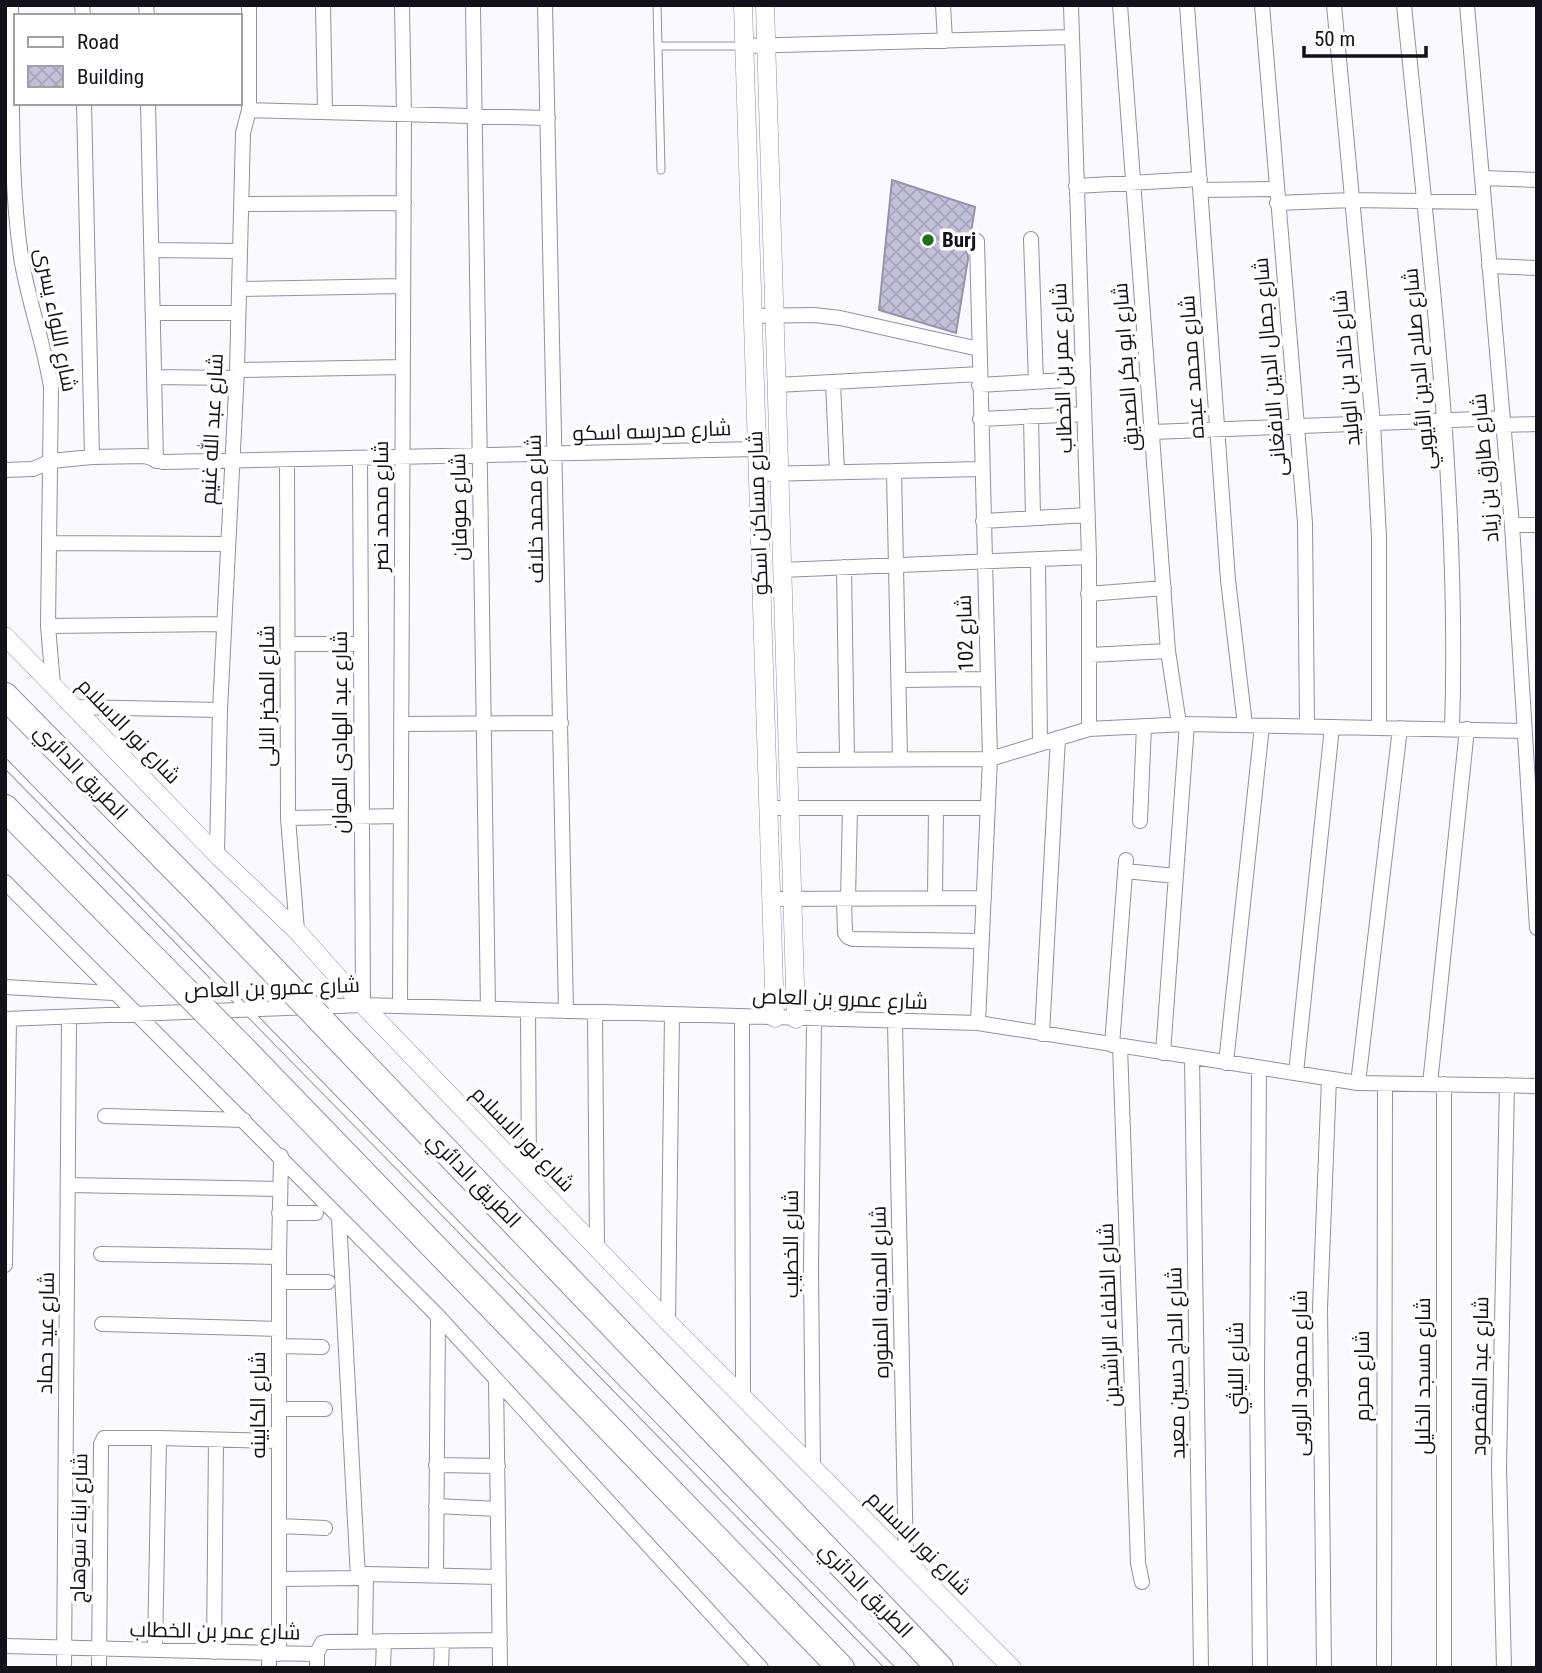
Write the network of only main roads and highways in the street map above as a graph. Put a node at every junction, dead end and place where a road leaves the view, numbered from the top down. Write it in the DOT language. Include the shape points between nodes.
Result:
graph roads {
  1 [pos="5,696"];
  2 [pos="5,808"];
  3 [pos="841,1668"];
  4 [pos="940,1668"];
  1 -- 4 [label="highway, الطريق الدائري, bridge" via="201,894"];
  2 -- 3 [label="highway, bridge"];
}
